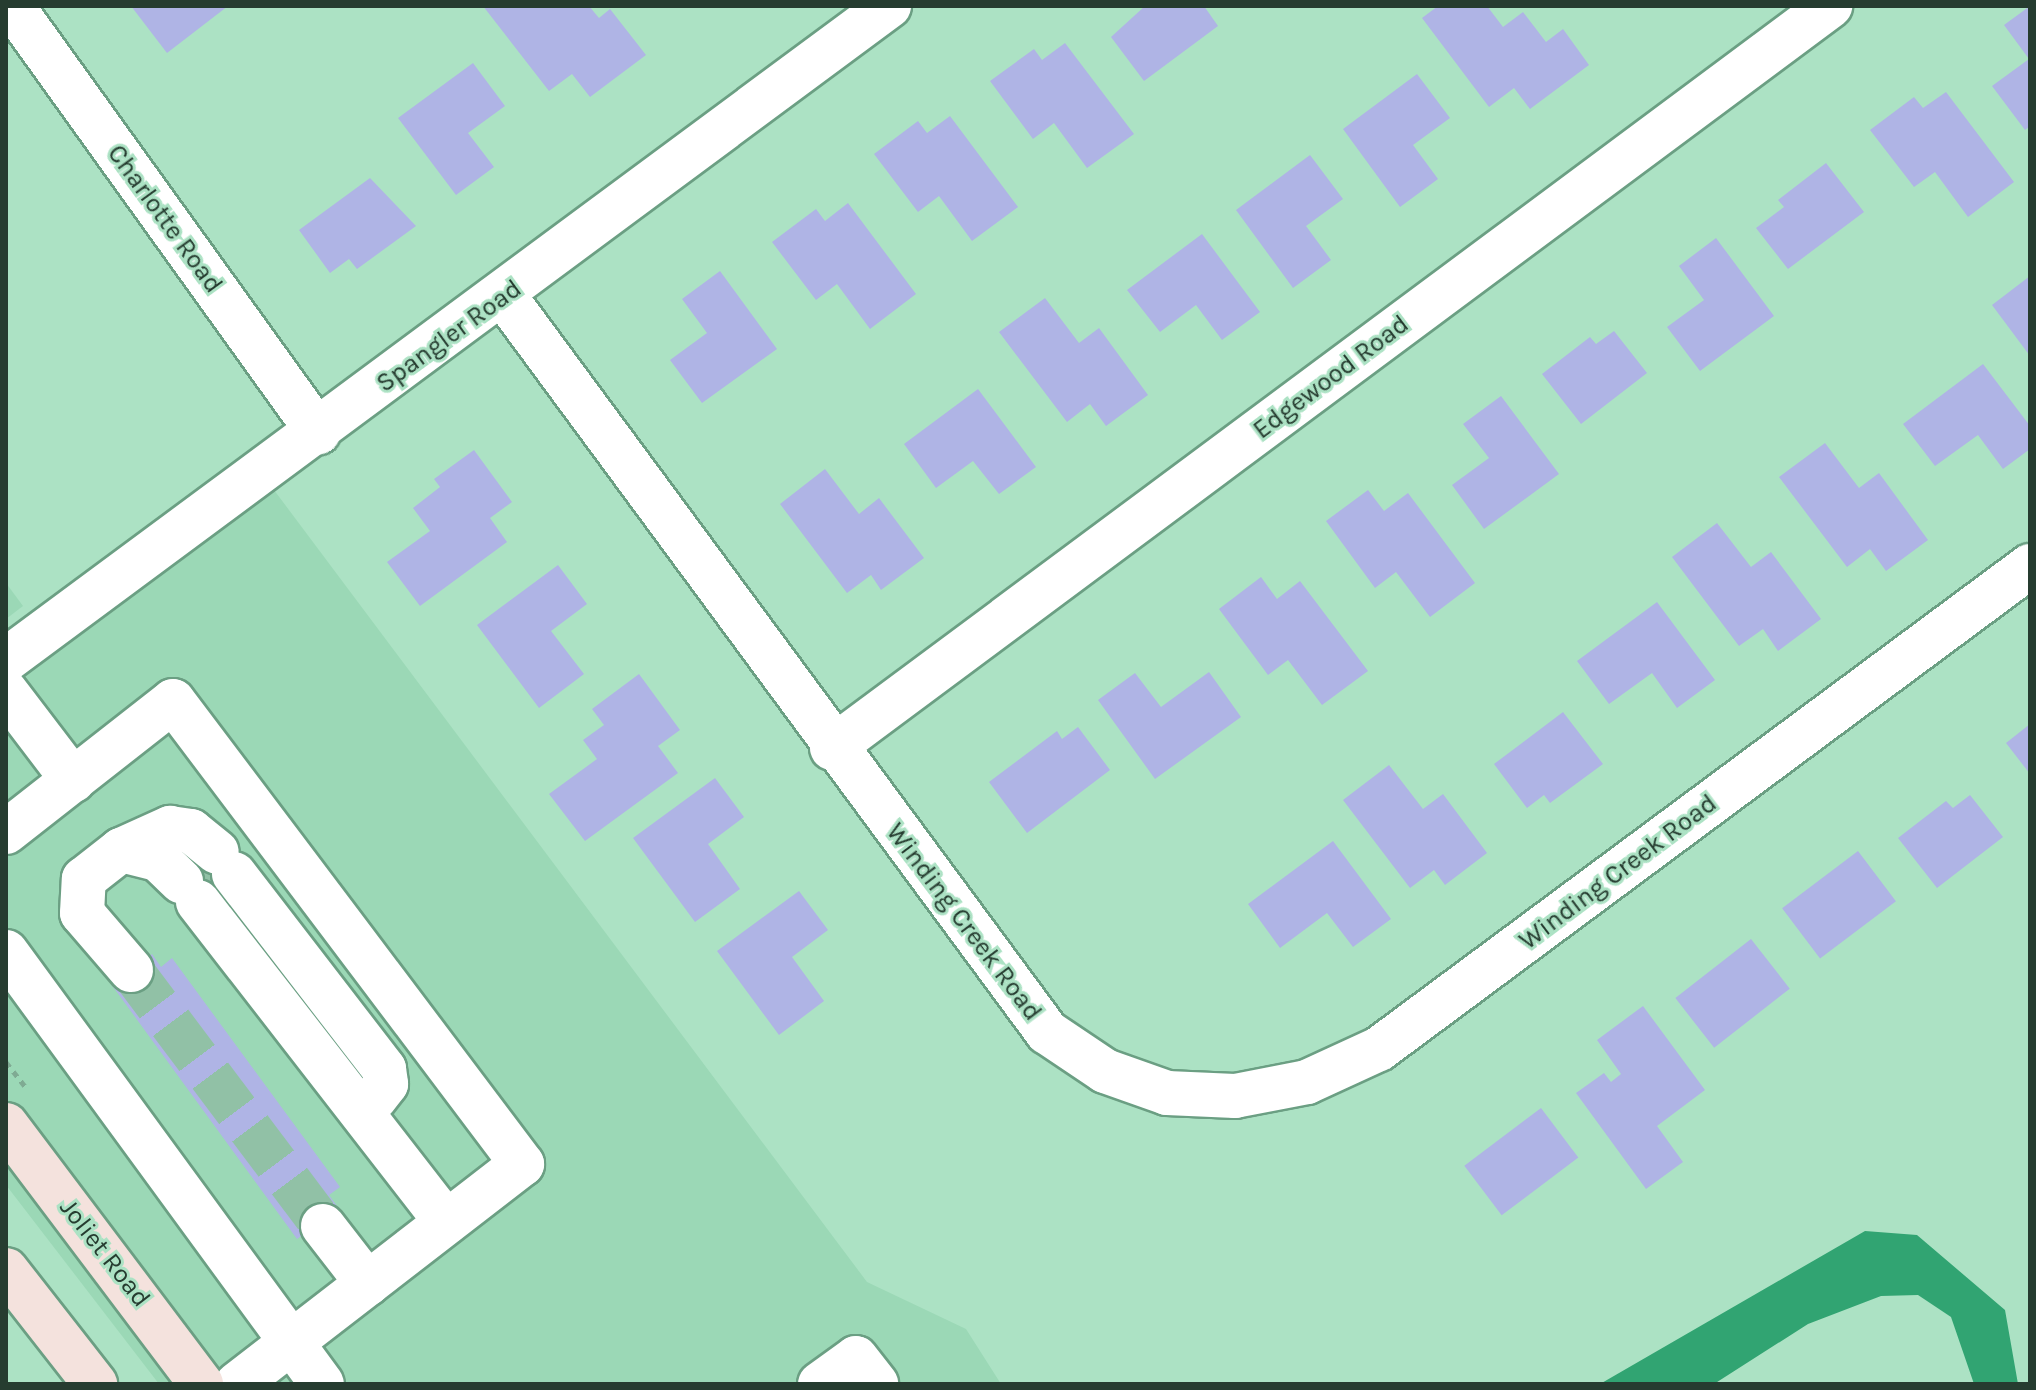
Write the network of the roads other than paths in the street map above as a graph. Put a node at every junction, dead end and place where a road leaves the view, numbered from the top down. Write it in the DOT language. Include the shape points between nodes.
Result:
graph roads {
  1 [pos="12,6"];
  2 [pos="889,6"];
  3 [pos="1830,6"];
  4 [pos="504,296"];
  5 [pos="318,432"];
  6 [pos="2030,566"];
  7 [pos="6,660"];
  8 [pos="6,692"];
  9 [pos="832,748"];
  10 [pos="73,780"];
  11 [pos="6,832"];
  12 [pos="6,952"];
  13 [pos="131,970"];
  14 [pos="6,1125"];
  15 [pos="446,1222"];
  16 [pos="323,1226"];
  17 [pos="6,1270"];
  18 [pos="368,1284"];
  19 [pos="292,1342"];
  20 [pos="95,1384"];
  21 [pos="201,1384"];
  22 [pos="237,1384"];
  23 [pos="322,1384"];
  24 [pos="820,1384"];
  25 [pos="876,1384"];
  1 -- 5 [label="street, Charlotte Road"];
  2 -- 4 [label="street, Spangler Road"];
  3 -- 9 [label="street, Edgewood Road"];
  4 -- 5 [label="street, Spangler Road"];
  4 -- 9 [label="street, Winding Creek Road"];
  5 -- 7 [label="street, Spangler Road"];
  6 -- 9 [label="street, Winding Creek Road" via="1379,1049 1307,1082 1235,1096 1167,1093 1105,1071 1047,1032"];
  8 -- 10 [label="street"];
  10 -- 11 [label="street"];
  10 -- 15 [label="street" via="173,701 522,1164"];
  12 -- 19 [label="street"];
  13 -- 15 [label="street" via="82,913 84,879 121,850 208,877"];
  14 -- 21 [label="main road, Joliet Road"];
  15 -- 18 [label="street"];
  16 -- 18 [label="street"];
  17 -- 20 [label="main road"];
  18 -- 19 [label="street"];
  19 -- 22 [label="street"];
  19 -- 23 [label="street"];
  24 -- 25 [label="street" via="856,1358"];
}
